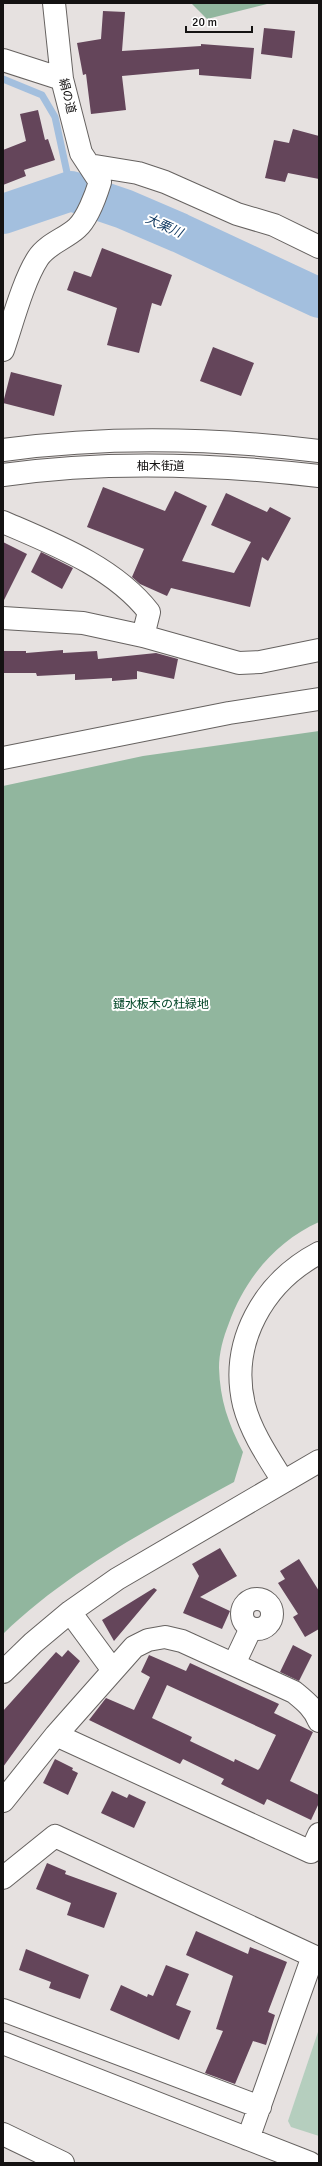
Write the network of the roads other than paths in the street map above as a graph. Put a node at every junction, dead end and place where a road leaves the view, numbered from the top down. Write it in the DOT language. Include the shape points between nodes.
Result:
graph roads {
  1 [pos="54,3"];
  2 [pos="3,60"];
  3 [pos="62,79"];
  4 [pos="95,173"];
  5 [pos="319,247"];
  6 [pos="3,350"];
  7 [pos="3,450"];
  8 [pos="319,451"];
  9 [pos="3,475"];
  10 [pos="319,476"];
  11 [pos="3,522"];
  12 [pos="3,618"];
  13 [pos="143,636"];
  14 [pos="319,650"];
  15 [pos="319,698"];
  16 [pos="3,758"];
  17 [pos="319,1253"];
  18 [pos="319,1461"];
  19 [pos="282,1481"];
  20 [pos="70,1612"];
  21 [pos="251,1628"];
  22 [pos="234,1664"];
  23 [pos="112,1669"];
  24 [pos="3,1672"];
  25 [pos="319,1721"];
  26 [pos="56,1735"];
  27 [pos="3,1801"];
  28 [pos="319,1834"];
  29 [pos="3,1878"];
  30 [pos="3,2010"];
  31 [pos="3,2043"];
  32 [pos="260,2107"];
  33 [pos="3,2134"];
  34 [pos="248,2139"];
  35 [pos="63,2163"];
  36 [pos="310,2163"];
  1 -- 3 [label="street, 絹の道"];
  2 -- 3 [label="street"];
  3 -- 4 [label="street, 絹の道" via="81,153"];
  4 -- 5 [label="street" via="138,173 165,182 237,214 274,225"];
  4 -- 6 [label="street" via="95,198 78,228 48,247 38,257"];
  7 -- 8 [label="street, 柚木街道" via="47,445 170,441 248,443"];
  9 -- 10 [label="street, 柚木街道" via="91,467 198,466"];
  11 -- 13 [label="street" via="56,544 88,562 125,588 149,612"];
  12 -- 13 [label="street" via="83,624"];
  13 -- 14 [label="street" via="239,663 260,662"];
  15 -- 16 [label="street" via="229,713"];
  17 -- 19 [label="street" via="284,1276 268,1294 256,1313 244,1348 241,1378 244,1404 251,1425"];
  18 -- 19 [label="street"];
  19 -- 20 [label="street" via="117,1579"];
  20 -- 23 [label="street"];
  20 -- 24 [label="street"];
  21 -- 22 [label="street"];
  22 -- 23 [label="street" via="182,1641 165,1637 148,1640 134,1647"];
  22 -- 25 [label="street" via="294,1692 307,1702"];
  23 -- 26 [label="street"];
  26 -- 27 [label="street"];
  26 -- 28 [label="street" via="311,1852"];
  29 -- 32 [label="street" via="55,1836 313,1956"];
  30 -- 32 [label="street"];
  31 -- 34 [label="street"];
  32 -- 34 [label="street"];
  33 -- 35 [label="street"];
  34 -- 36 [label="street"];
}
